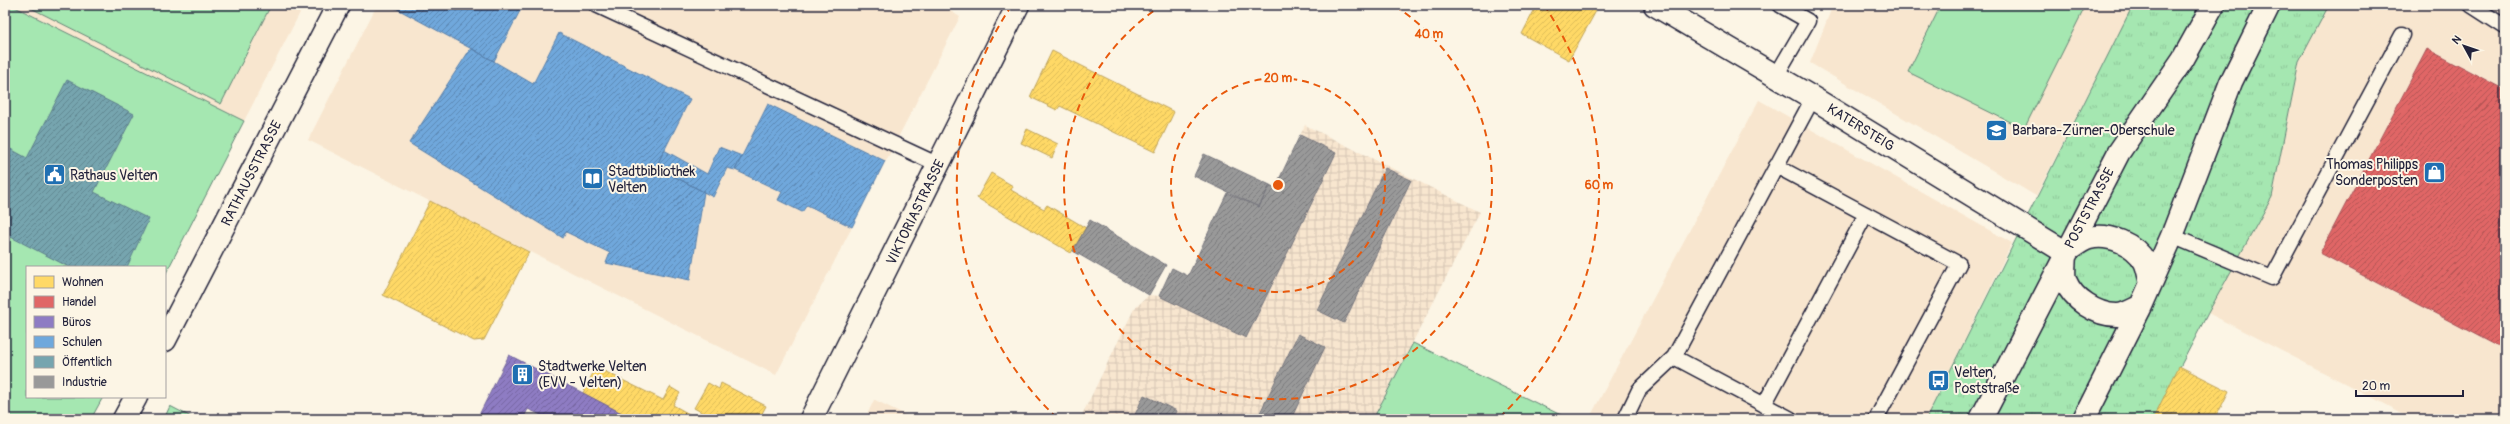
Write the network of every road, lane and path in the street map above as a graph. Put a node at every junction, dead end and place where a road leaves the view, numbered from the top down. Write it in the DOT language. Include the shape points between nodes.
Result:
graph roads {
  1 [pos="338,5"];
  2 [pos="596,5"];
  3 [pos="1655,5"];
  4 [pos="1780,5"];
  5 [pos="2212,5"];
  6 [pos="2269,5"];
  7 [pos="2471,5"];
  8 [pos="1014,7"];
  9 [pos="2505,27"];
  10 [pos="2402,35"];
  11 [pos="1776,76"];
  12 [pos="1813,98"];
  13 [pos="939,165"];
  14 [pos="1776,166"];
  15 [pos="1866,214"];
  16 [pos="2172,236"];
  17 [pos="2065,252"];
  18 [pos="2150,284"];
  19 [pos="2141,306"];
  20 [pos="166,338"];
  21 [pos="1674,357"];
  22 [pos="135,398"];
  23 [pos="1764,405"];
  24 [pos="124,419"];
  25 [pos="811,419"];
  26 [pos="1625,419"];
  27 [pos="1791,419"];
  28 [pos="1876,419"];
  29 [pos="1981,419"];
  30 [pos="2084,419"];
  1 -- 20 [label="street, RATHAUSSTRASSE"];
  2 -- 13 [label="lane"];
  3 -- 11 [label="street, KATERSTEIG"];
  4 -- 11 [label="lane" via="1808,21"];
  5 -- 17 [label="street, POSTSTRASSE" via="2183,60 2119,152"];
  6 -- 16 [label="street" via="2231,82"];
  7 -- 9 [label="lane"];
  8 -- 13 [label="street, VIKTORIASTRASSE"];
  10 -- 16 [label="lane" via="2272,278"];
  11 -- 12 [label="street, KATERSTEIG"];
  12 -- 14 [label="lane"];
  12 -- 17 [label="street, KATERSTEIG"];
  13 -- 25 [label="street, VIKTORIASTRASSE"];
  14 -- 15 [label="lane"];
  14 -- 21 [label="lane"];
  15 -- 23 [label="lane"];
  15 -- 28 [label="lane" via="1959,264"];
  16 -- 18 [label="street"];
  17 -- 18 [label="street" via="2088,238 2106,236 2135,250 2145,263"];
  17 -- 19 [label="street" via="2065,279 2074,296 2087,306 2100,312 2118,315"];
  17 -- 29 [label="street, POSTSTRASSE"];
  18 -- 19 [label="street"];
  19 -- 30 [label="street"];
  21 -- 23 [label="lane"];
  21 -- 26 [label="lane" via="1639,390"];
  22 -- 24 [label="street"];
  23 -- 27 [label="lane"];
}
